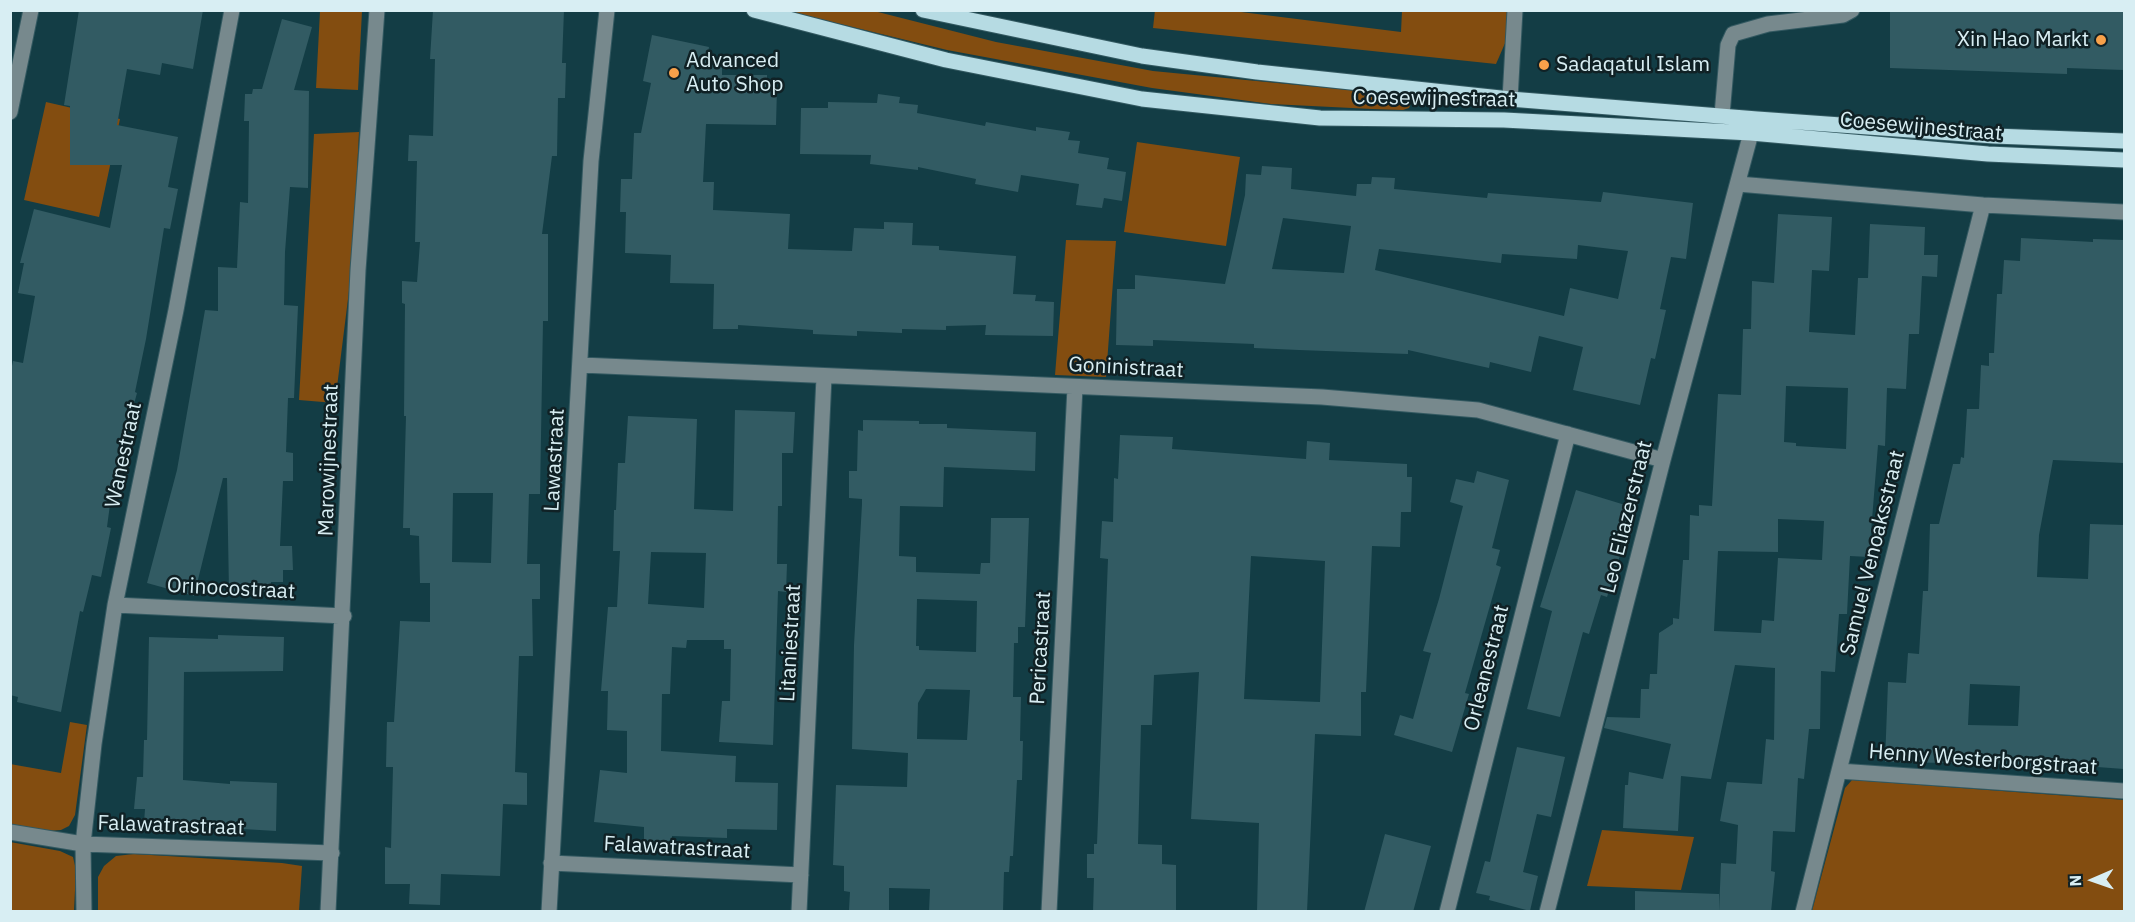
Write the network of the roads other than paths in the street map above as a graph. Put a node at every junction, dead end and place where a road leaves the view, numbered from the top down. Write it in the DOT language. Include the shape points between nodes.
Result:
graph roads {
  1 [pos="31,10"];
  2 [pos="232,10"];
  3 [pos="377,10"];
  4 [pos="607,10"];
  5 [pos="754,10"];
  6 [pos="923,10"];
  7 [pos="1515,10"];
  8 [pos="1852,10"];
  9 [pos="1510,99"];
  10 [pos="10,112"];
  11 [pos="1722,116"];
  12 [pos="1751,133"];
  13 [pos="2124,141"];
  14 [pos="2124,160"];
  15 [pos="1738,184"];
  16 [pos="1983,205"];
  17 [pos="2124,212"];
  18 [pos="581,365"];
  19 [pos="824,377"];
  20 [pos="1075,387"];
  21 [pos="1568,434"];
  22 [pos="1663,460"];
  23 [pos="115,604"];
  24 [pos="344,616"];
  25 [pos="1839,771"];
  26 [pos="2124,791"];
  27 [pos="10,832"];
  28 [pos="83,844"];
  29 [pos="332,853"];
  30 [pos="551,863"];
  31 [pos="801,875"];
  32 [pos="84,912"];
  33 [pos="328,912"];
  34 [pos="549,912"];
  35 [pos="799,912"];
  36 [pos="1049,912"];
  37 [pos="1447,912"];
  38 [pos="1547,912"];
  39 [pos="1803,912"];
  1 -- 10 [label="street"];
  2 -- 23 [label="street, Wanestraat" via="176,310"];
  3 -- 24 [label="street, Marowijnestraat" via="358,270"];
  4 -- 18 [label="street, Lawastraat" via="591,161"];
  5 -- 12 [label="main road, Coesewijnestraat" via="946,60 1142,99 1320,118 1504,120"];
  6 -- 9 [label="main road, Coesewijnestraat" via="1142,56"];
  7 -- 9 [label="street"];
  8 -- 11 [label="street" via="1843,15 1768,24 1733,34 1728,45"];
  9 -- 11 [label="main road, Coesewijnestraat"];
  11 -- 13 [label="main road, Coesewijnestraat"];
  12 -- 14 [label="main road, Coesewijnestraat" via="1989,154"];
  12 -- 15 [label="street, Leo Eliazerstraat"];
  15 -- 16 [label="street"];
  15 -- 22 [label="street, Leo Eliazerstraat"];
  16 -- 17 [label="street"];
  16 -- 25 [label="street, Samuel Venoaksstraat"];
  18 -- 19 [label="street, Goninistraat"];
  18 -- 30 [label="street, Lawastraat"];
  19 -- 20 [label="street, Goninistraat"];
  19 -- 31 [label="street, Litaniestraat"];
  20 -- 21 [label="street, Goninistraat" via="1322,398 1478,410"];
  20 -- 36 [label="street, Pericastraat"];
  21 -- 22 [label="street, Goninistraat"];
  21 -- 37 [label="street, Orleanestraat"];
  22 -- 38 [label="street, Leo Eliazerstraat"];
  23 -- 24 [label="street, Orinocostraat"];
  23 -- 28 [label="street, Wanestraat"];
  24 -- 29 [label="street, Marowijnestraat"];
  25 -- 26 [label="street, Henny Westerborgstraat"];
  25 -- 39 [label="street, Samuel Venoaksstraat"];
  27 -- 28 [label="street, Falawatrastraat"];
  28 -- 29 [label="street, Falawatrastraat"];
  28 -- 32 [label="street, Wanestraat"];
  29 -- 33 [label="street, Marowijnestraat"];
  30 -- 31 [label="street, Falawatrastraat"];
  30 -- 34 [label="street, Lawastraat"];
  31 -- 35 [label="street, Litaniestraat"];
}
